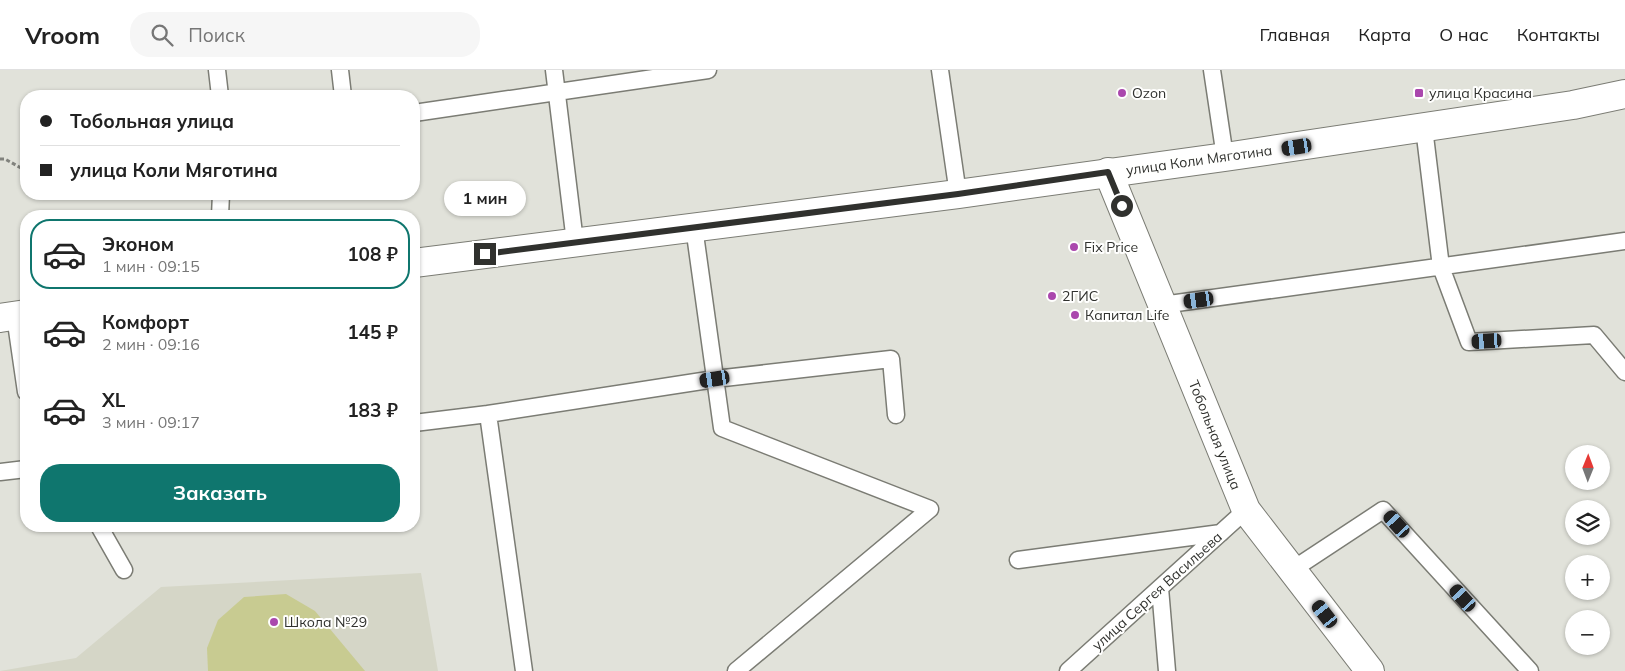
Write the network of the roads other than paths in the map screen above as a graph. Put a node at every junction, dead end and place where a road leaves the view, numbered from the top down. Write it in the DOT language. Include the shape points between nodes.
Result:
graph roads {
  1 [pos="218,70"];
  2 [pos="340,70"];
  3 [pos="554,70"];
  4 [pos="708,70"];
  5 [pos="940,70"];
  6 [pos="1212,70"];
  7 [pos="220,90"];
  8 [pos="342,90"];
  9 [pos="556,92"];
  10 [pos="1625,94"];
  11 [pos="420,112"];
  12 [pos="1424,128"];
  13 [pos="1225,157"];
  14 [pos="1108,172"];
  15 [pos="958,194"];
  16 [pos="694,227"];
  17 [pos="574,242"];
  18 [pos="1625,242"];
  19 [pos="420,263"];
  20 [pos="1441,267"];
  21 [pos="1162,305"];
  22 [pos="14,316"];
  23 [pos="20,354"];
  24 [pos="1625,372"];
  25 [pos="715,379"];
  26 [pos="488,414"];
  27 [pos="896,415"];
  28 [pos="420,422"];
  29 [pos="20,470"];
  30 [pos="0,472"];
  31 [pos="1246,510"];
  32 [pos="103,532"];
  33 [pos="1221,533"];
  34 [pos="1018,560"];
  35 [pos="124,570"];
  36 [pos="1292,570"];
  37 [pos="1160,588"];
  38 [pos="524,671"];
  39 [pos="736,671"];
  40 [pos="1068,671"];
  41 [pos="1167,671"];
  42 [pos="1370,671"];
  43 [pos="1530,671"];
  1 -- 7 [label="lane"];
  2 -- 8 [label="lane"];
  3 -- 9 [label="lane"];
  4 -- 9 [label="lane"];
  5 -- 15 [label="lane"];
  6 -- 13 [label="lane"];
  9 -- 11 [label="lane"];
  9 -- 17 [label="lane"];
  10 -- 12 [label="main road, улица Коли Мяготина"];
  12 -- 13 [label="main road, улица Коли Мяготина"];
  12 -- 20 [label="lane"];
  13 -- 14 [label="main road, улица Коли Мяготина"];
  14 -- 15 [label="main road, улица Коли Мяготина"];
  14 -- 21 [label="main road, Тобольная улица"];
  15 -- 16 [label="main road, улица Коли Мяготина"];
  16 -- 17 [label="main road, улица Коли Мяготина"];
  16 -- 25 [label="lane"];
  17 -- 19 [label="main road, улица Коли Мяготина"];
  18 -- 20 [label="lane"];
  20 -- 21 [label="lane"];
  20 -- 24 [label="lane" via="1469,342 1594,335"];
  21 -- 31 [label="main road, Тобольная улица"];
  22 -- 23 [label="lane"];
  25 -- 26 [label="lane"];
  25 -- 27 [label="lane" via="891,359"];
  25 -- 39 [label="lane" via="722,428 930,509"];
  26 -- 28 [label="lane"];
  26 -- 38 [label="lane"];
  29 -- 30 [label="lane"];
  31 -- 33 [label="lane, улица Сергея Васильева"];
  31 -- 36 [label="main road, Тобольная улица"];
  32 -- 35 [label="lane"];
  33 -- 34 [label="lane"];
  33 -- 37 [label="lane, улица Сергея Васильева"];
  36 -- 42 [label="main road, Тобольная улица"];
  36 -- 43 [label="lane" via="1384,510"];
  37 -- 40 [label="lane, улица Сергея Васильева"];
  37 -- 41 [label="lane"];
}
